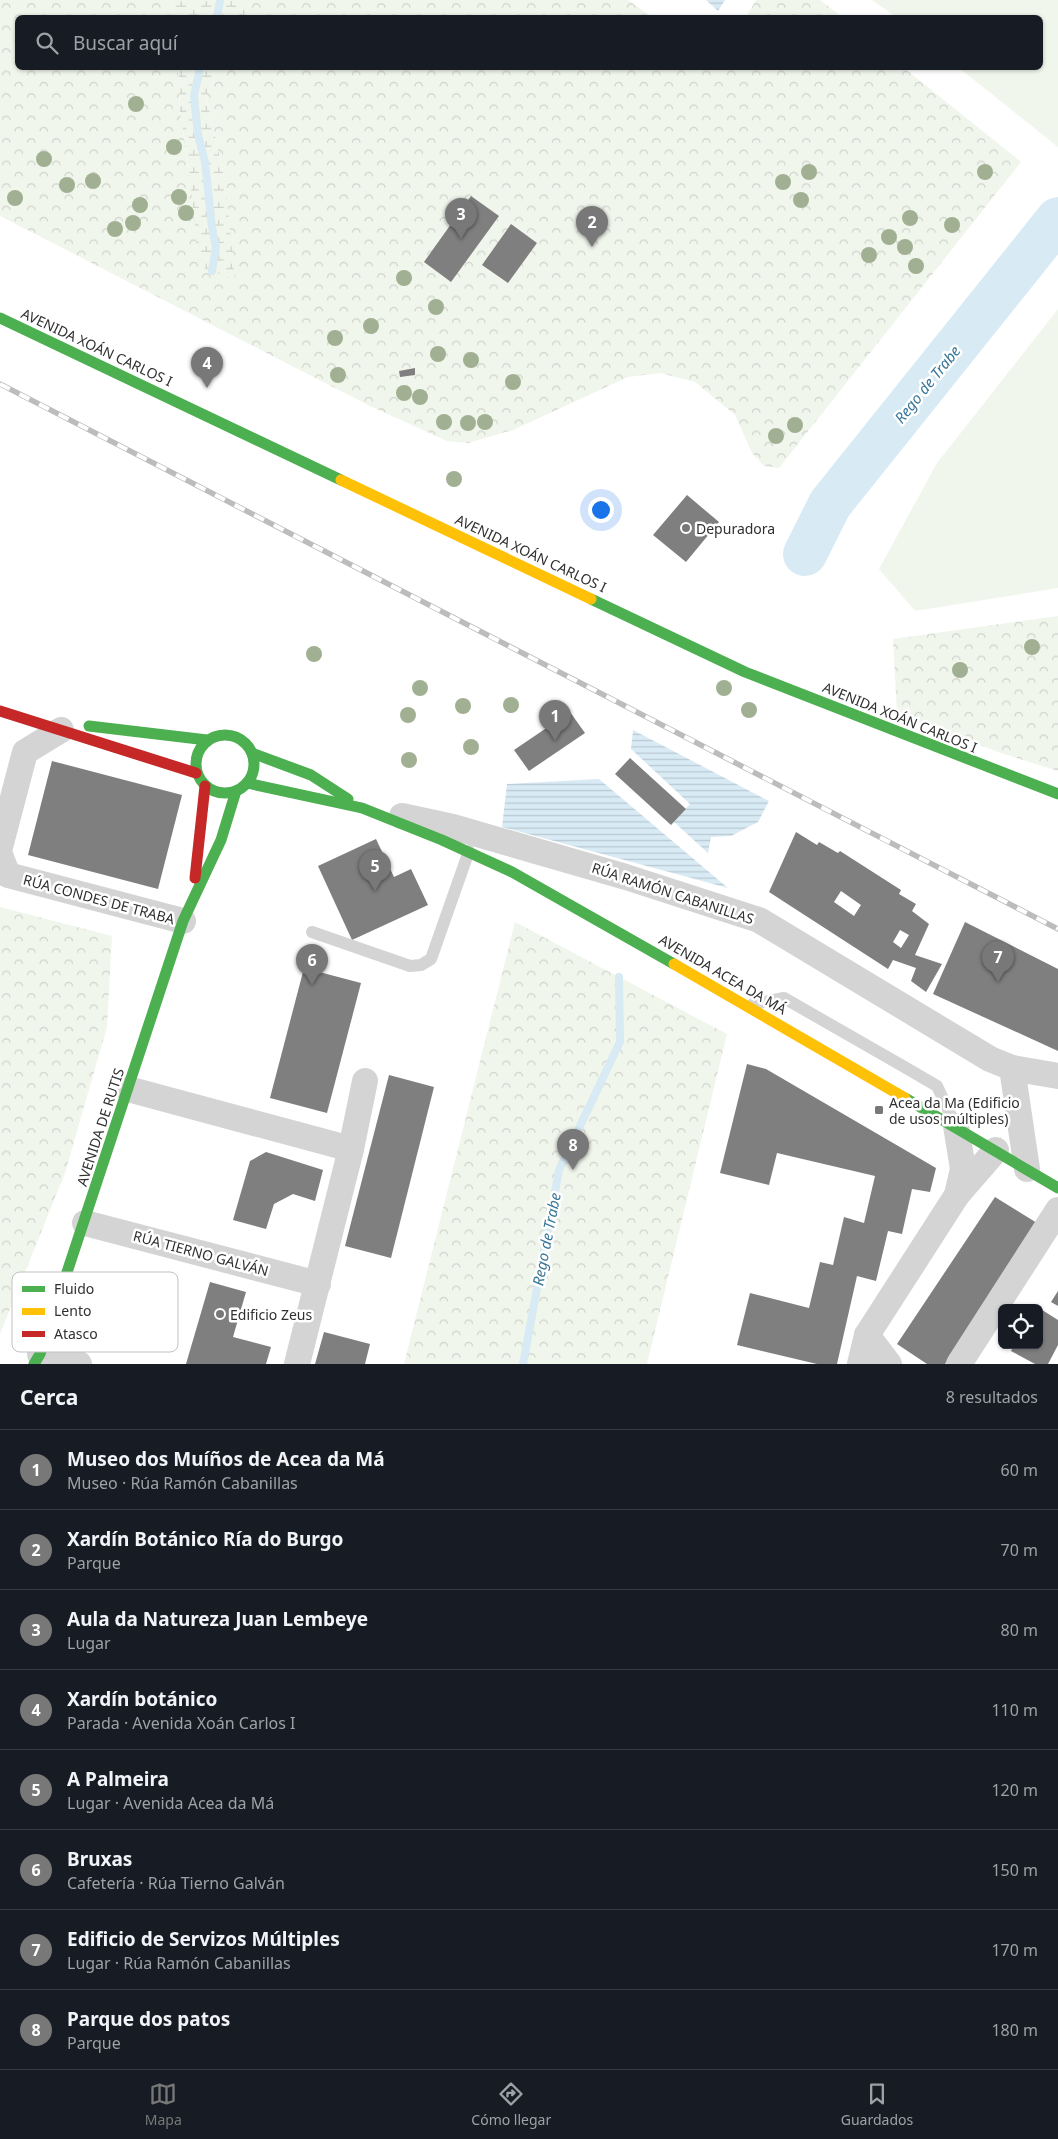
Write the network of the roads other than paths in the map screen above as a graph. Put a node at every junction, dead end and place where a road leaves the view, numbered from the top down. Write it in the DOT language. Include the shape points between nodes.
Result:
graph roads {
  1 [pos="0,318"];
  2 [pos="0,711"];
  3 [pos="26,719"];
  4 [pos="61,730"];
  5 [pos="207,740"];
  6 [pos="252,752"];
  7 [pos="196,773"];
  8 [pos="247,783"];
  9 [pos="205,786"];
  10 [pos="236,791"];
  11 [pos="1058,794"];
  12 [pos="362,808"];
  13 [pos="0,847"];
  14 [pos="469,851"];
  15 [pos="0,855"];
  16 [pos="188,910"];
  17 [pos="312,932"];
  18 [pos="747,1004"];
  19 [pos="1012,1068"];
  20 [pos="1058,1076"];
  21 [pos="365,1081"];
  22 [pos="128,1089"];
  23 [pos="956,1126"];
  24 [pos="351,1149"];
  25 [pos="996,1150"];
  26 [pos="1027,1170"];
  27 [pos="1058,1188"];
  28 [pos="957,1195"];
  29 [pos="1058,1210"];
  30 [pos="85,1223"];
  31 [pos="68,1272"];
  32 [pos="318,1284"];
  33 [pos="867,1335"];
  34 [pos="37,1359"];
  35 [pos="79,1364"];
  36 [pos="297,1364"];
  37 [pos="860,1364"];
  38 [pos="889,1364"];
  39 [pos="958,1364"];
  1 -- 11 [label="street, AVENIDA XOÁN CARLOS I" via="745,672"];
  2 -- 3 [label="street"];
  3 -- 4 [label="street"];
  3 -- 5 [label="street"];
  4 -- 7 [label="street"];
  4 -- 13 [label="street" via="25,752"];
  5 -- 6 [label="street" via="233,735 248,745"];
  5 -- 7 [label="street" via="197,754"];
  6 -- 8 [label="street" via="254,769"];
  6 -- 12 [label="street" via="311,775"];
  7 -- 9 [label="street"];
  8 -- 10 [label="street"];
  8 -- 12 [label="street"];
  9 -- 10 [label="street" via="219,793"];
  9 -- 16 [label="street"];
  10 -- 16 [label="street" via="221,840"];
  12 -- 14 [label="street, AVENIDA ACEA DA MÁ"];
  12 -- 19 [label="street, RÚA RAMÓN CABANILLAS" via="453,827 759,920 990,1059"];
  14 -- 17 [label="lane" via="431,959 422,965 410,966"];
  14 -- 18 [label="street, AVENIDA ACEA DA MÁ"];
  15 -- 16 [label="street, RÚA CONDES DE TRABA" via="8,875"];
  16 -- 22 [label="street, AVENIDA DE RUTIS"];
  18 -- 23 [label="street, AVENIDA ACEA DA MÁ"];
  18 -- 23 [label="lane" via="784,998 908,1069 937,1086"];
  19 -- 20 [label="street, RÚA RAMÓN CABANILLAS"];
  19 -- 26 [label="street"];
  21 -- 24 [label="street"];
  22 -- 24 [label="street"];
  22 -- 30 [label="street, AVENIDA DE RUTIS"];
  23 -- 25 [label="street, AVENIDA ACEA DA MÁ"];
  23 -- 28 [label="street" via="963,1169"];
  24 -- 32 [label="street"];
  25 -- 26 [label="street, AVENIDA ACEA DA MÁ"];
  25 -- 28 [label="street"];
  26 -- 27 [label="street, AVENIDA ACEA DA MÁ"];
  28 -- 33 [label="street"];
  29 -- 39 [label="street"];
  30 -- 31 [label="street, AVENIDA DE RUTIS"];
  30 -- 32 [label="street, RÚA TIERNO GALVÁN"];
  32 -- 36 [label="street"];
  33 -- 37 [label="street"];
  33 -- 38 [label="street"];
  34 -- 35 [label="street"];
}
